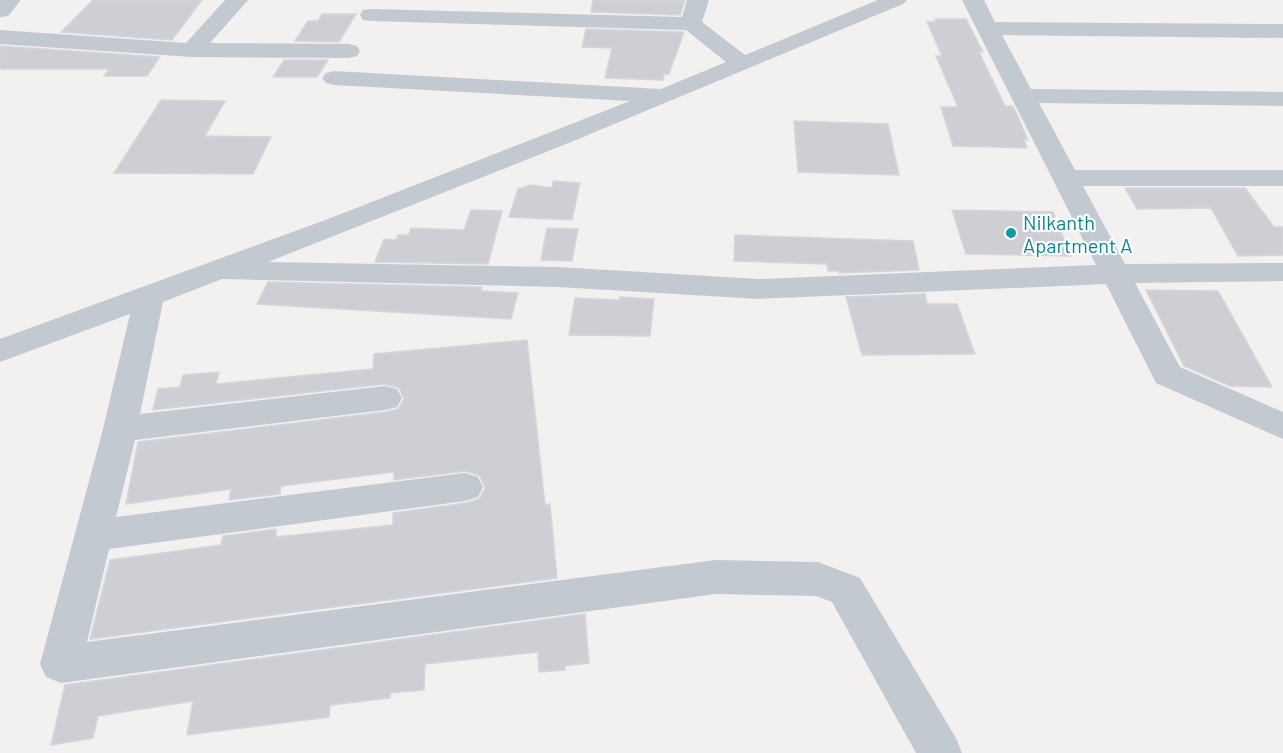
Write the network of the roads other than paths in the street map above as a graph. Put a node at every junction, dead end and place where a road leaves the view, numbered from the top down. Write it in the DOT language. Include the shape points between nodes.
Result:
graph roads {
  1 [pos="10,0"];
  2 [pos="237,0"];
  3 [pos="698,0"];
  4 [pos="896,0"];
  5 [pos="973,0"];
  6 [pos="375,7"];
  7 [pos="0,11"];
  8 [pos="691,24"];
  9 [pos="987,28"];
  10 [pos="1283,31"];
  11 [pos="0,37"];
  12 [pos="192,50"];
  13 [pos="349,51"];
  14 [pos="743,64"];
  15 [pos="667,95"];
  16 [pos="1022,96"];
  17 [pos="1283,99"];
  18 [pos="1064,178"];
  19 [pos="1283,178"];
  20 [pos="222,270"];
  21 [pos="1283,272"];
  22 [pos="1115,274"];
  23 [pos="148,297"];
  24 [pos="0,351"];
  25 [pos="385,398"];
  26 [pos="1283,426"];
  27 [pos="120,429"];
  28 [pos="465,487"];
  29 [pos="93,536"];
  30 [pos="939,753"];
  1 -- 7 [label="street"];
  2 -- 12 [label="street"];
  3 -- 8 [label="street"];
  4 -- 14 [label="street"];
  5 -- 9 [label="street"];
  6 -- 8 [label="street"];
  6 -- 13 [label="street"];
  8 -- 14 [label="street"];
  9 -- 10 [label="street"];
  9 -- 16 [label="street"];
  11 -- 12 [label="street"];
  12 -- 13 [label="street"];
  13 -- 15 [label="street" via="330,85"];
  14 -- 15 [label="street"];
  15 -- 20 [label="street"];
  16 -- 17 [label="street"];
  16 -- 18 [label="street"];
  18 -- 19 [label="street"];
  18 -- 22 [label="street"];
  20 -- 22 [label="street" via="558,277 759,289"];
  20 -- 23 [label="street"];
  21 -- 22 [label="street"];
  22 -- 26 [label="street" via="1168,375"];
  23 -- 24 [label="street"];
  23 -- 27 [label="street"];
  25 -- 27 [label="street"];
  27 -- 29 [label="street"];
  28 -- 29 [label="street"];
  29 -- 30 [label="street" via="61,664 716,577 818,579 846,590"];
}
